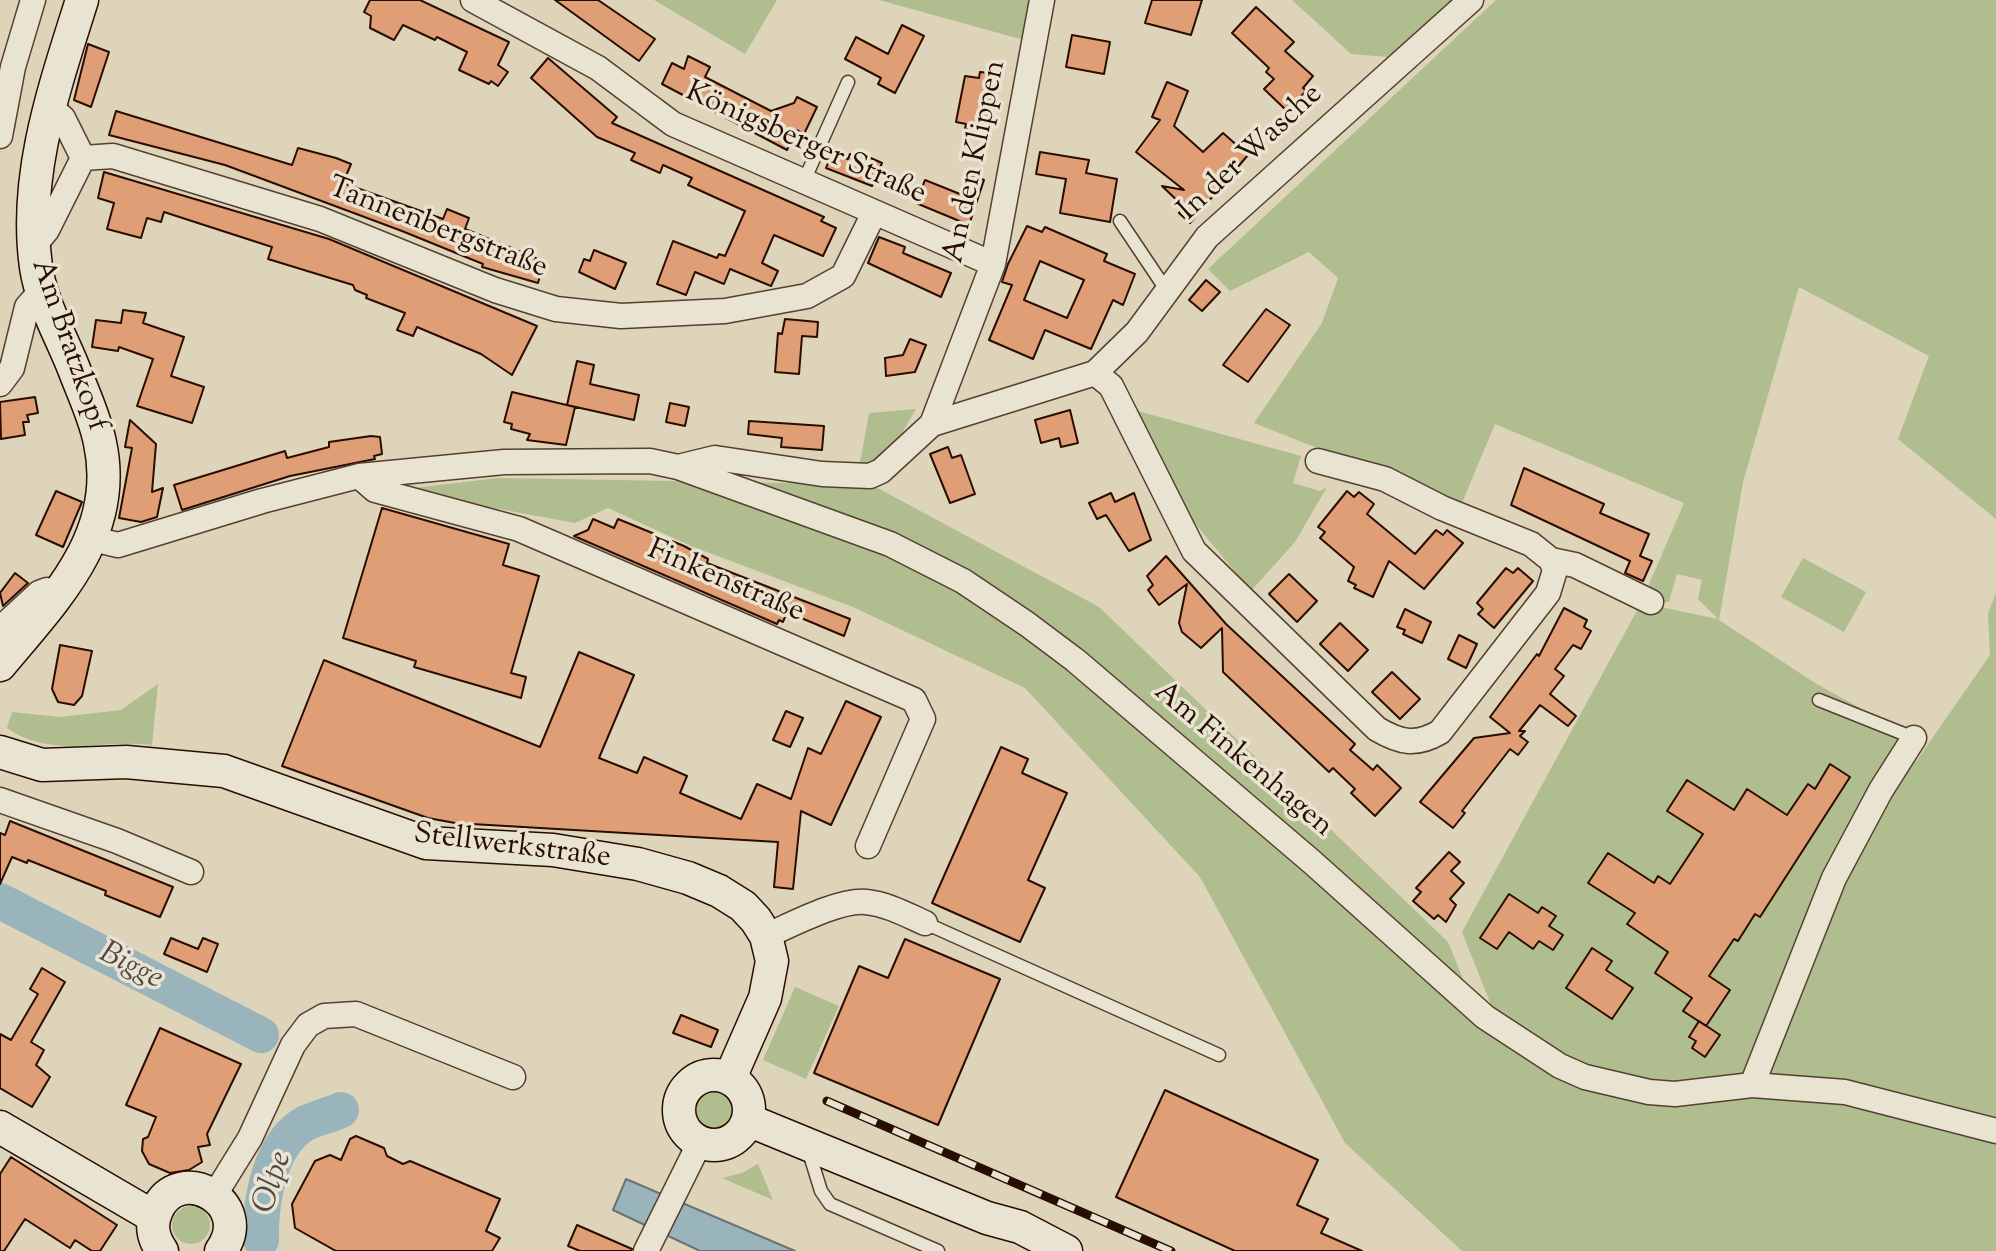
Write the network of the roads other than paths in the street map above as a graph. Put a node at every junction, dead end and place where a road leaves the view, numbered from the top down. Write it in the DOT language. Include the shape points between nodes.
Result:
graph roads {
  1 [pos="33,0"];
  2 [pos="82,0"];
  3 [pos="473,0"];
  4 [pos="1042,0"];
  5 [pos="1471,0"];
  6 [pos="848,82"];
  7 [pos="49,106"];
  8 [pos="0,136"];
  9 [pos="83,158"];
  10 [pos="804,181"];
  11 [pos="874,213"];
  12 [pos="1120,221"];
  13 [pos="34,246"];
  14 [pos="993,264"];
  15 [pos="42,290"];
  16 [pos="1167,291"];
  17 [pos="1095,373"];
  18 [pos="0,384"];
  19 [pos="932,424"];
  20 [pos="1318,461"];
  21 [pos="678,467"];
  22 [pos="359,476"];
  23 [pos="93,539"];
  24 [pos="1551,560"];
  25 [pos="57,596"];
  26 [pos="1651,602"];
  27 [pos="0,629"];
  28 [pos="0,665"];
  29 [pos="1819,700"];
  30 [pos="1914,738"];
  31 [pos="0,752"];
  32 [pos="0,800"];
  33 [pos="868,846"];
  34 [pos="191,872"];
  35 [pos="925,923"];
  36 [pos="766,936"];
  37 [pos="1219,1055"];
  38 [pos="513,1077"];
  39 [pos="730,1078"];
  40 [pos="1752,1085"];
  41 [pos="748,1120"];
  42 [pos="0,1127"];
  43 [pos="1996,1131"];
  44 [pos="700,1142"];
  45 [pos="806,1142"];
  46 [pos="214,1196"];
  47 [pos="154,1217"];
  48 [pos="648,1246"];
  49 [pos="162,1251"];
  50 [pos="221,1251"];
  51 [pos="938,1251"];
  52 [pos="1066,1251"];
  1 -- 8 [label="street"];
  2 -- 7 [label="main road, Am Bratzkopf"];
  3 -- 10 [label="street, Königsberger Straße" via="598,68 673,124"];
  4 -- 14 [label="street, An den Klippen"];
  5 -- 16 [label="street, In der Wasche" via="1207,237"];
  6 -- 10 [label="lane"];
  7 -- 9 [label="street" via="63,118"];
  7 -- 13 [label="main road, Am Bratzkopf" via="39,154"];
  9 -- 11 [label="street, Tannenbergstraße" via="113,156 320,219 556,309 621,316 725,311 807,296 843,276"];
  9 -- 13 [label="street"];
  10 -- 11 [label="street, Königsberger Straße"];
  11 -- 14 [label="street, Königsberger Straße"];
  12 -- 16 [label="lane"];
  13 -- 15 [label="main road, Am Bratzkopf"];
  14 -- 19 [label="street, An den Klippen"];
  15 -- 18 [label="street" via="27,307 12,368"];
  15 -- 23 [label="main road, Am Bratzkopf" via="100,444 103,498"];
  16 -- 17 [label="street, In der Wasche" via="1137,332"];
  17 -- 19 [label="street, An den Klippen"];
  17 -- 24 [label="street" via="1111,386 1194,551 1392,738 1424,742 1440,732 1548,593 1555,580"];
  19 -- 21 [label="street, An den Klippen" via="870,476 715,458"];
  20 -- 24 [label="street" via="1385,479 1531,544"];
  21 -- 22 [label="street" via="650,461 504,462"];
  21 -- 40 [label="street, Am Finkenhagen" via="890,544 963,581 1027,624 1312,862 1485,1017 1560,1066 1649,1092"];
  22 -- 23 [label="street" via="118,545"];
  22 -- 33 [label="street, Finkenstraße" via="375,490 519,529 914,700 923,719"];
  23 -- 25 [label="main road, Am Bratzkopf"];
  24 -- 26 [label="street" via="1575,565"];
  25 -- 27 [label="street" via="47,590 39,593"];
  25 -- 28 [label="main road, Am Bratzkopf"];
  29 -- 30 [label="lane"];
  30 -- 40 [label="street" via="1834,878"];
  31 -- 36 [label="main road, Stellwerkstraße" via="42,765 126,762 224,771 426,843 553,850 638,864 719,891 743,906"];
  32 -- 34 [label="street"];
  35 -- 36 [label="street" via="864,901"];
  35 -- 37 [label="lane"];
  36 -- 39 [label="main road" via="770,981"];
  38 -- 46 [label="street" via="356,1014 324,1016 308,1025 293,1045 250,1138"];
  39 -- 41 [label="main road" via="744,1092"];
  39 -- 44 [label="main road" via="708,1075 682,1095 683,1127"];
  40 -- 43 [label="street, Am Finkenhagen" via="1845,1092"];
  41 -- 44 [label="main road" via="734,1139"];
  41 -- 45 [label="main road"];
  42 -- 47 [label="main road"];
  44 -- 48 [label="street"];
  45 -- 51 [label="lane" via="830,1204"];
  45 -- 52 [label="main road" via="1020,1227"];
  46 -- 47 [label="main road" via="179,1190 159,1205"];
  46 -- 50 [label="main road" via="230,1222"];
  47 -- 49 [label="main road" via="154,1236"];
}
